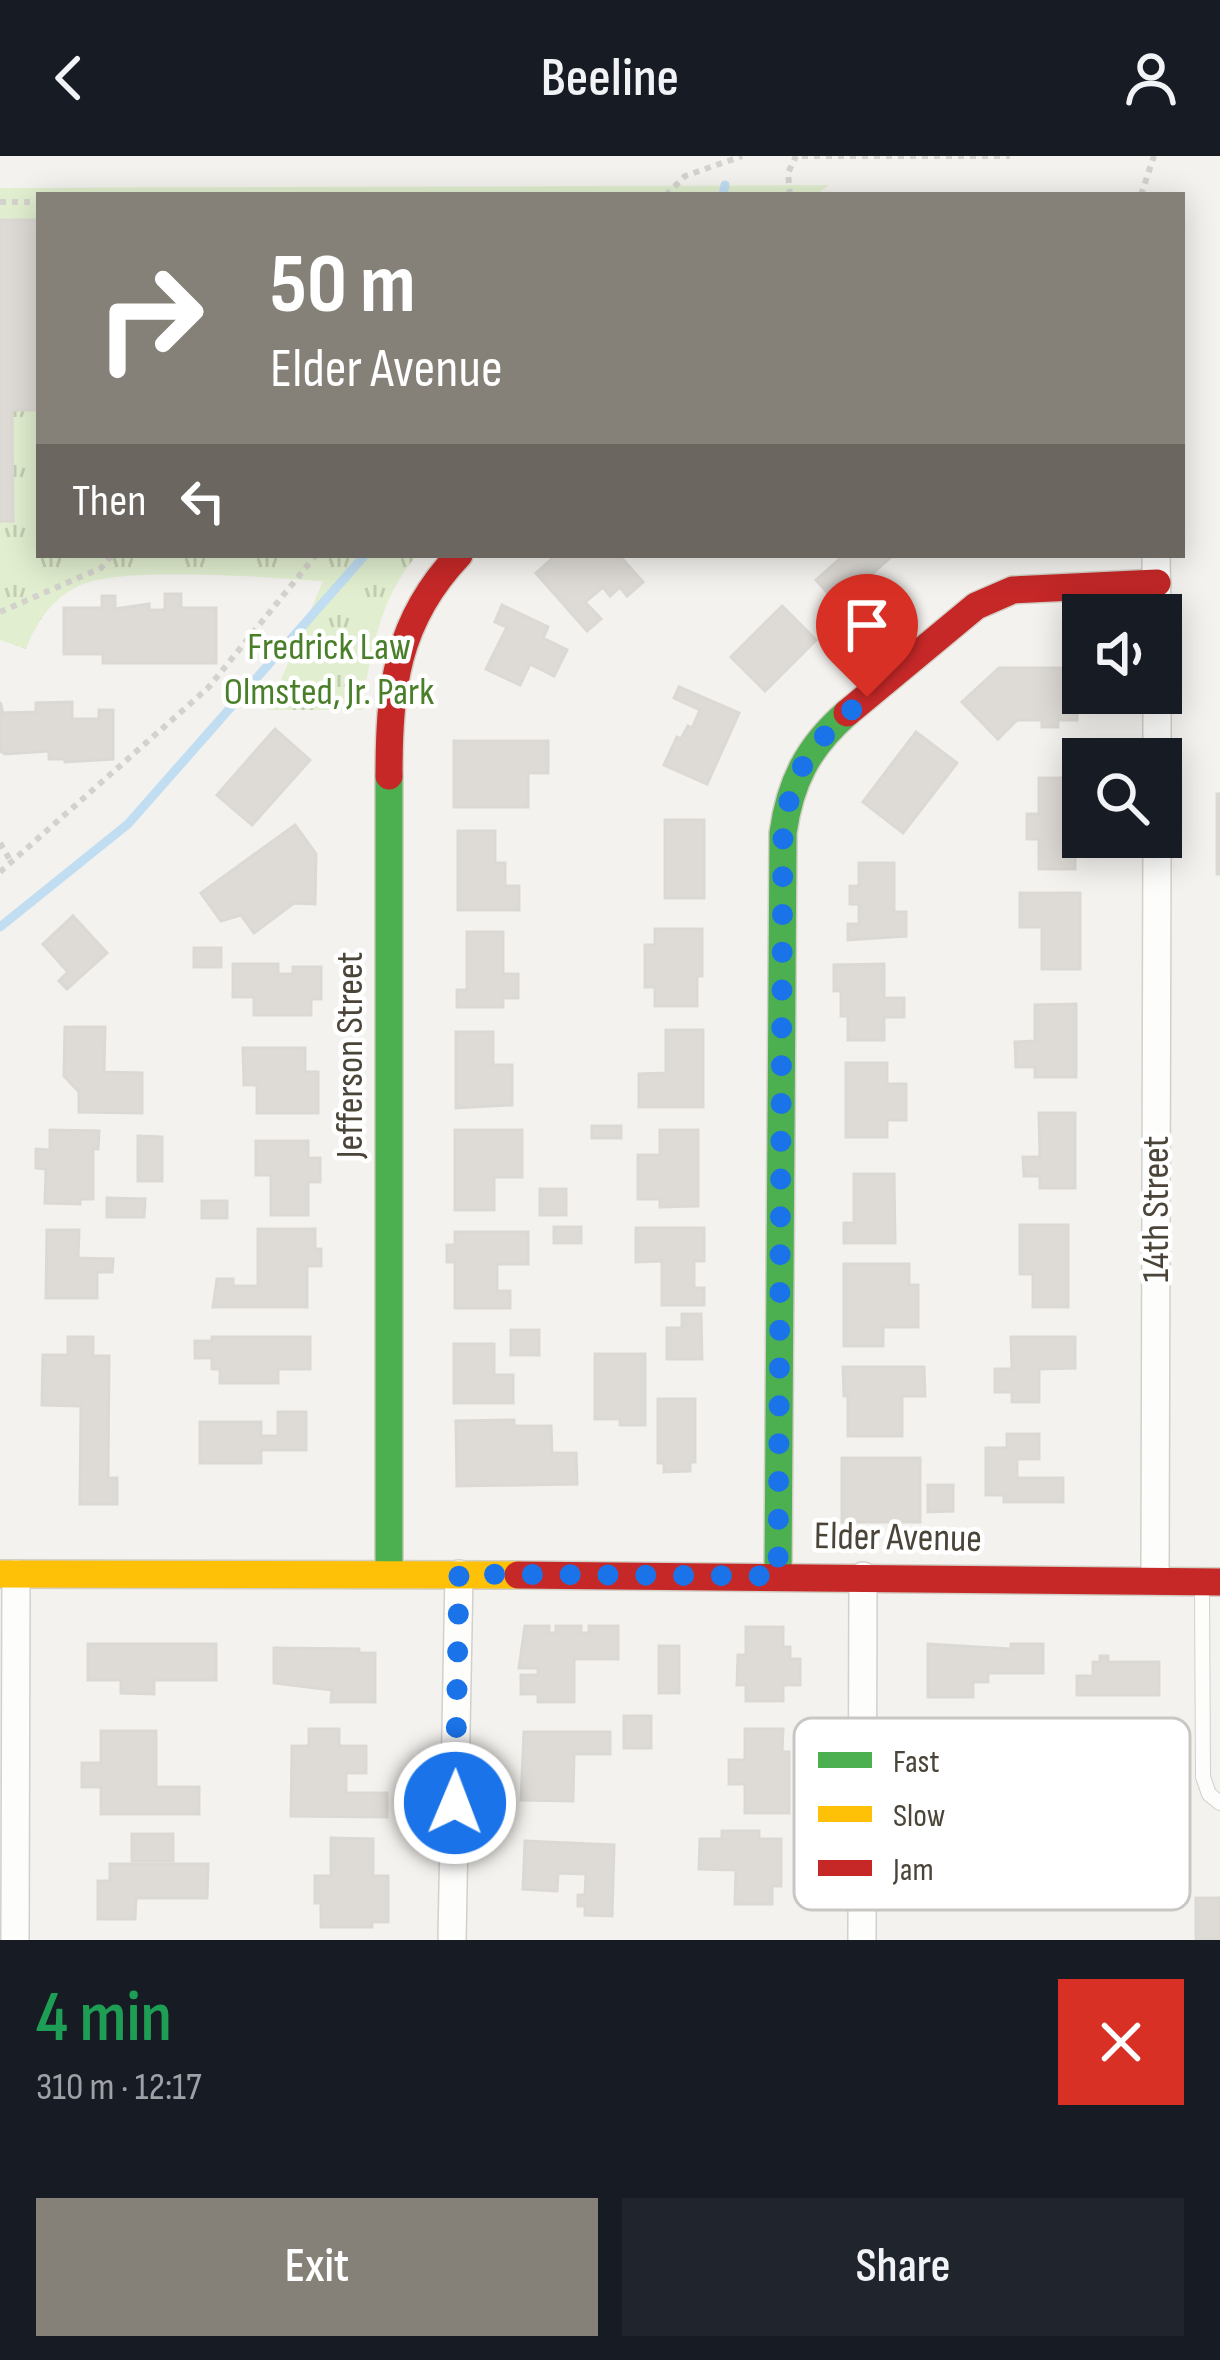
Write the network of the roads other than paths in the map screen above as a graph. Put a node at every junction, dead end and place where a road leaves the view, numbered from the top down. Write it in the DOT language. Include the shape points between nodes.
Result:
graph roads {
  1 [pos="456,558"];
  2 [pos="1156,569"];
  3 [pos="1156,858"];
  4 [pos="8,1574"];
  5 [pos="388,1574"];
  6 [pos="459,1574"];
  7 [pos="778,1576"];
  8 [pos="863,1576"];
  9 [pos="1155,1581"];
  10 [pos="1211,1582"];
  11 [pos="863,1718"];
  12 [pos="1220,1803"];
  13 [pos="862,1910"];
  14 [pos="16,1940"];
  15 [pos="452,1940"];
  16 [pos="862,1940"];
  1 -- 5 [label="street, Jefferson Street" via="429,588 400,651 389,702"];
  2 -- 7 [label="street" via="1013,590 976,606 831,727 802,761 788,795"];
  3 -- 9 [label="street, 14th Street"];
  4 -- 5 [label="street, Elder Avenue"];
  4 -- 14 [label="street"];
  5 -- 6 [label="street, Elder Avenue"];
  6 -- 7 [label="street, Elder Avenue"];
  6 -- 15 [label="street"];
  7 -- 8 [label="street, Elder Avenue"];
  8 -- 9 [label="street, Elder Avenue"];
  8 -- 11 [label="street"];
  9 -- 10 [label="street, Elder Avenue"];
  10 -- 12 [label="lane" via="1203,1777"];
  13 -- 16 [label="street"];
}
